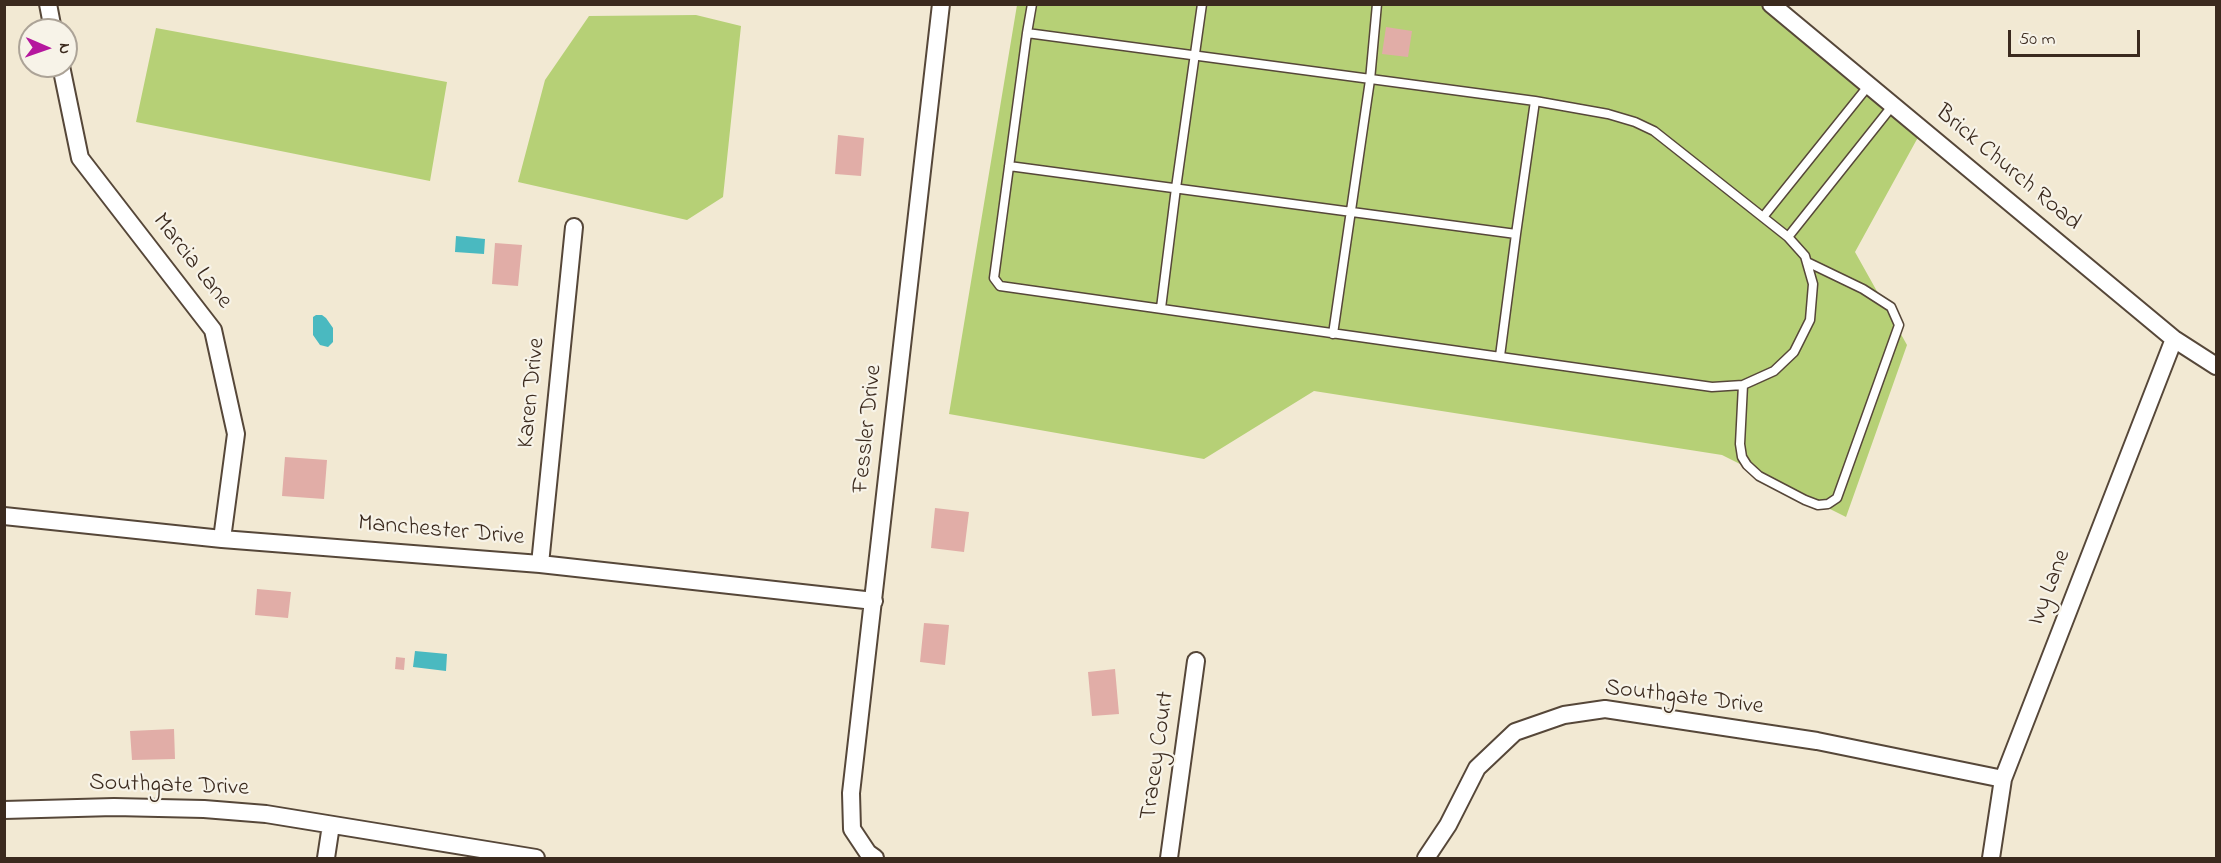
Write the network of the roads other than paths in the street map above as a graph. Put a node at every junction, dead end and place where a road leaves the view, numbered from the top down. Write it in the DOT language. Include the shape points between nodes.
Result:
graph roads {
  1 [pos="941,4"];
  2 [pos="1032,4"];
  3 [pos="1202,4"];
  4 [pos="1377,4"];
  5 [pos="1770,4"];
  6 [pos="1027,33"];
  7 [pos="1196,56"];
  8 [pos="63,78"];
  9 [pos="1370,80"];
  10 [pos="1869,85"];
  11 [pos="1535,101"];
  12 [pos="1893,105"];
  13 [pos="1008,166"];
  14 [pos="1176,188"];
  15 [pos="1350,212"];
  16 [pos="1763,217"];
  17 [pos="574,226"];
  18 [pos="1516,234"];
  19 [pos="1788,237"];
  20 [pos="1807,262"];
  21 [pos="1161,308"];
  22 [pos="1333,334"];
  23 [pos="2174,339"];
  24 [pos="1500,356"];
  25 [pos="2217,366"];
  26 [pos="1743,385"];
  27 [pos="4,516"];
  28 [pos="222,539"];
  29 [pos="540,564"];
  30 [pos="874,601"];
  31 [pos="1196,661"];
  32 [pos="2003,779"];
  33 [pos="4,810"];
  34 [pos="331,825"];
  35 [pos="871,856"];
  36 [pos="326,858"];
  37 [pos="536,858"];
  38 [pos="1169,858"];
  39 [pos="1426,858"];
  40 [pos="1991,858"];
  1 -- 30 [label="street, Fessler Drive"];
  2 -- 6 [label="lane"];
  3 -- 7 [label="lane"];
  4 -- 9 [label="lane"];
  5 -- 10 [label="street, Brick Church Road"];
  6 -- 7 [label="lane"];
  6 -- 13 [label="lane"];
  7 -- 9 [label="lane"];
  7 -- 14 [label="lane"];
  8 -- 28 [label="street, Marcia Lane" via="80,158 213,330 236,434"];
  9 -- 11 [label="lane"];
  9 -- 15 [label="lane"];
  10 -- 12 [label="street, Brick Church Road"];
  10 -- 16 [label="lane"];
  11 -- 16 [label="lane" via="1608,114 1654,131"];
  11 -- 18 [label="lane"];
  12 -- 19 [label="lane"];
  12 -- 23 [label="street, Brick Church Road"];
  13 -- 14 [label="lane"];
  13 -- 21 [label="lane" via="994,278 1000,286"];
  14 -- 15 [label="lane"];
  14 -- 21 [label="lane"];
  15 -- 18 [label="lane"];
  15 -- 22 [label="lane"];
  16 -- 19 [label="lane"];
  17 -- 29 [label="street, Karen Drive"];
  18 -- 24 [label="lane"];
  19 -- 20 [label="lane"];
  20 -- 26 [label="lane" via="1813,284 1810,320 1805,331 1794,352 1774,371"];
  20 -- 26 [label="lane" via="1891,307 1899,325 1837,498 1818,505 1759,476 1747,465 1740,444"];
  21 -- 22 [label="lane"];
  22 -- 24 [label="lane"];
  23 -- 25 [label="street, Brick Church Road"];
  23 -- 32 [label="street, Ivy Lane"];
  24 -- 26 [label="lane" via="1712,387"];
  27 -- 28 [label="street, Manchester Drive"];
  28 -- 29 [label="street, Manchester Drive"];
  29 -- 30 [label="street, Manchester Drive"];
  30 -- 35 [label="street, Fessler Drive" via="851,793 852,829"];
  31 -- 38 [label="street, Tracey Court"];
  32 -- 39 [label="street, Southgate Drive" via="1817,741 1605,709 1564,715 1515,732 1477,768"];
  32 -- 40 [label="street, Ivy Lane"];
  33 -- 34 [label="street, Southgate Drive" via="204,809"];
  34 -- 36 [label="street"];
  34 -- 37 [label="street, Southgate Drive"];
}
